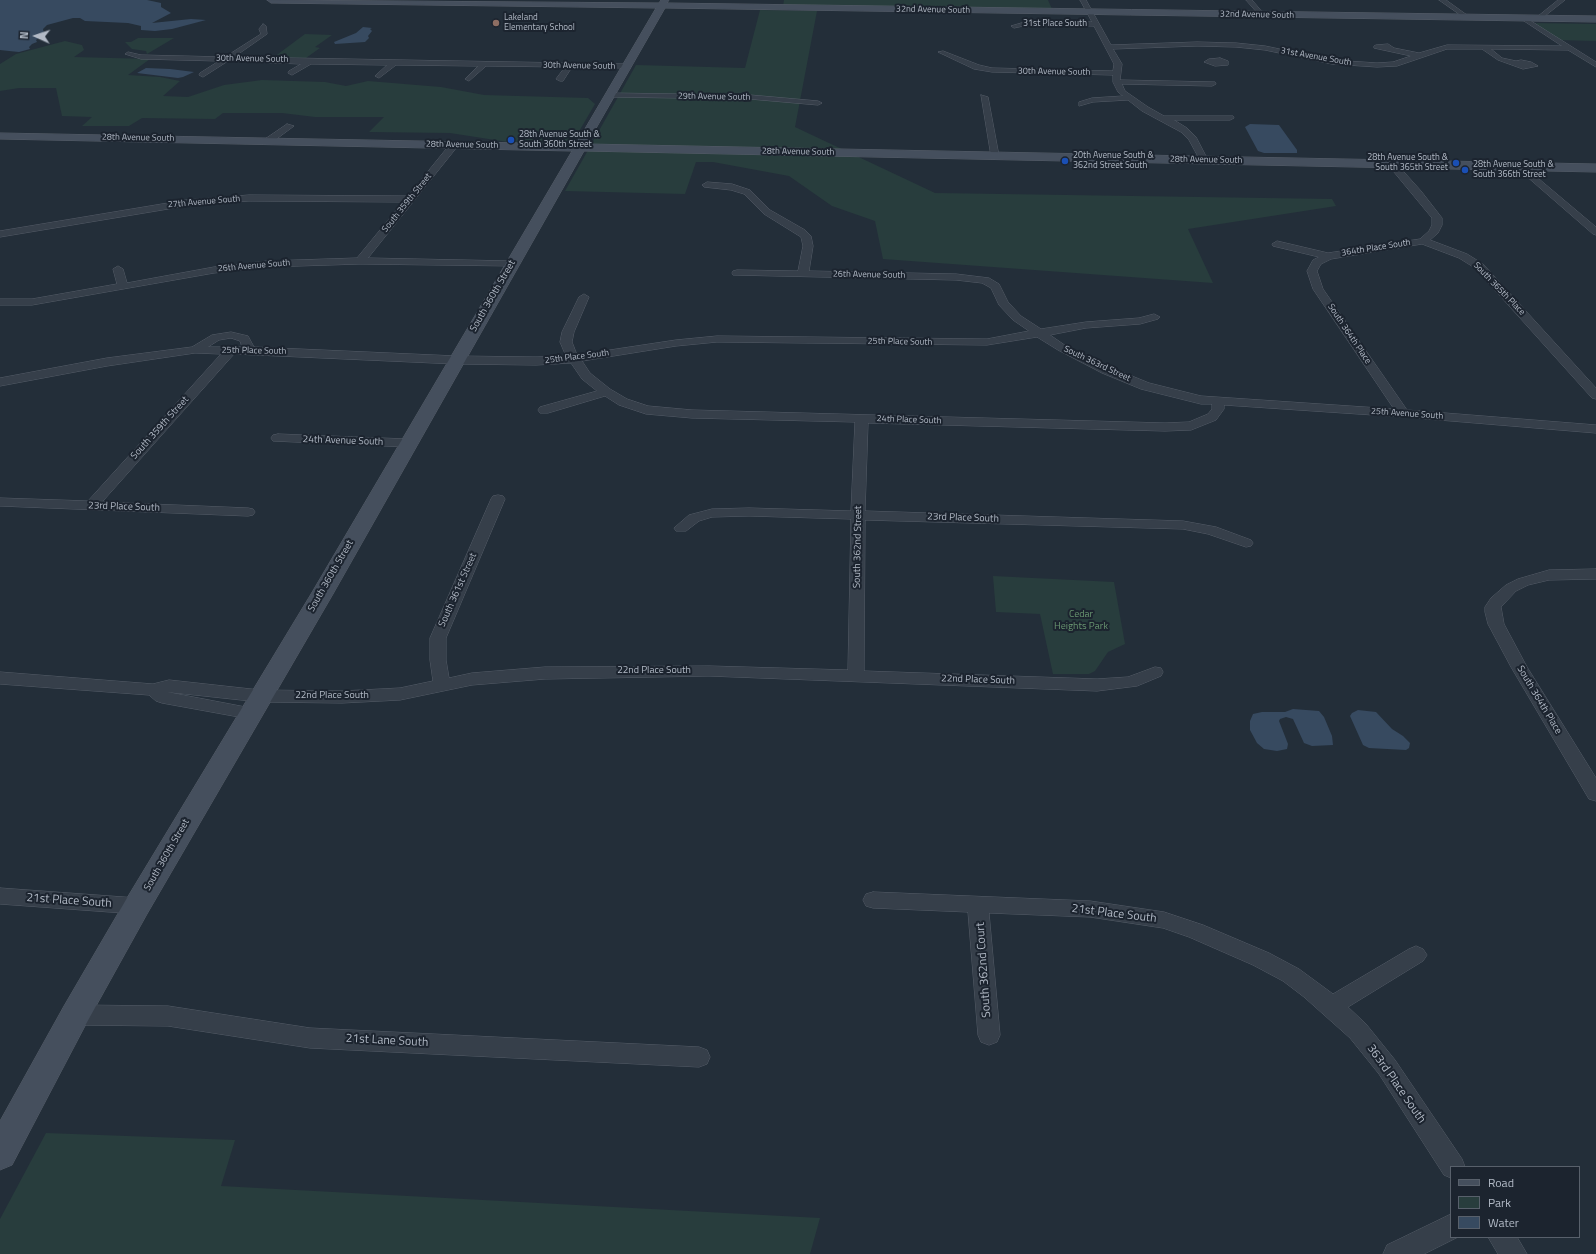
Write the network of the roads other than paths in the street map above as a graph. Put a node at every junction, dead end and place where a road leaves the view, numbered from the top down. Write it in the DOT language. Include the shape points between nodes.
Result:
graph roads {
  1 [pos="271,0"];
  2 [pos="1083,0"];
  3 [pos="1249,0"];
  4 [pos="1442,0"];
  5 [pos="1562,0"];
  6 [pos="663,3"];
  7 [pos="1090,13"];
  8 [pos="1262,15"];
  9 [pos="1468,18"];
  10 [pos="1523,18"];
  11 [pos="1539,18"];
  12 [pos="1596,19"];
  13 [pos="1096,24"];
  14 [pos="263,26"];
  15 [pos="1014,26"];
  16 [pos="1197,44"];
  17 [pos="1110,47"];
  18 [pos="1483,47"];
  19 [pos="1569,48"];
  20 [pos="1391,49"];
  21 [pos="941,52"];
  22 [pos="128,54"];
  23 [pos="1420,56"];
  24 [pos="228,58"];
  25 [pos="1214,60"];
  26 [pos="310,61"];
  27 [pos="377,62"];
  28 [pos="394,63"];
  29 [pos="412,63"];
  30 [pos="1515,63"];
  31 [pos="484,64"];
  32 [pos="1596,65"];
  33 [pos="570,66"];
  34 [pos="626,66"];
  35 [pos="292,73"];
  36 [pos="1116,73"];
  37 [pos="203,75"];
  38 [pos="379,76"];
  39 [pos="470,79"];
  40 [pos="560,79"];
  41 [pos="1117,82"];
  42 [pos="1212,84"];
  43 [pos="610,95"];
  44 [pos="984,97"];
  45 [pos="1129,98"];
  46 [pos="818,103"];
  47 [pos="1082,104"];
  48 [pos="1162,118"];
  49 [pos="1230,118"];
  50 [pos="290,126"];
  51 [pos="0,136"];
  52 [pos="268,141"];
  53 [pos="454,145"];
  54 [pos="580,147"];
  55 [pos="995,156"];
  56 [pos="1204,160"];
  57 [pos="1392,164"];
  58 [pos="1520,166"];
  59 [pos="1596,168"];
  60 [pos="706,185"];
  61 [pos="411,199"];
  62 [pos="1596,232"];
  63 [pos="0,234"];
  64 [pos="1423,241"];
  65 [pos="1277,244"];
  66 [pos="1328,256"];
  67 [pos="360,261"];
  68 [pos="511,264"];
  69 [pos="118,269"];
  70 [pos="737,273"];
  71 [pos="803,274"];
  72 [pos="123,286"];
  73 [pos="997,290"];
  74 [pos="584,297"];
  75 [pos="0,302"];
  76 [pos="1154,317"];
  77 [pos="1039,334"];
  78 [pos="195,350"];
  79 [pos="249,350"];
  80 [pos="230,351"];
  81 [pos="573,358"];
  82 [pos="456,360"];
  83 [pos="0,382"];
  84 [pos="606,392"];
  85 [pos="1596,395"];
  86 [pos="1218,402"];
  87 [pos="544,410"];
  88 [pos="1403,413"];
  89 [pos="862,418"];
  90 [pos="1596,429"];
  91 [pos="278,438"];
  92 [pos="407,443"];
  93 [pos="498,499"];
  94 [pos="0,502"];
  95 [pos="91,506"];
  96 [pos="248,512"];
  97 [pos="858,515"];
  98 [pos="681,528"];
  99 [pos="1246,543"];
  100 [pos="1596,574"];
  101 [pos="1155,672"];
  102 [pos="856,676"];
  103 [pos="0,678"];
  104 [pos="442,684"];
  105 [pos="255,704"];
  106 [pos="1596,794"];
  107 [pos="0,896"];
  108 [pos="873,900"];
  109 [pos="978,904"];
  110 [pos="137,906"];
  111 [pos="1416,955"];
  112 [pos="1332,1006"];
  113 [pos="75,1015"];
  114 [pos="989,1035"];
  115 [pos="699,1057"];
  116 [pos="0,1154"];
  117 [pos="1452,1166"];
  118 [pos="1450,1227"];
  119 [pos="1502,1238"];
  120 [pos="1396,1254"];
  121 [pos="1514,1254"];
  1 -- 6 [label="street, 32nd Avenue South"];
  2 -- 7 [label="street"];
  3 -- 8 [label="street"];
  4 -- 9 [label="street"];
  5 -- 11 [label="street"];
  6 -- 7 [label="street, 32nd Avenue South"];
  6 -- 34 [label="street, South 360th Street"];
  7 -- 8 [label="street, 32nd Avenue South"];
  7 -- 13 [label="street"];
  8 -- 9 [label="street, 32nd Avenue South"];
  9 -- 10 [label="street, 32nd Avenue South"];
  10 -- 11 [label="street, 32nd Avenue South"];
  10 -- 19 [label="street"];
  11 -- 12 [label="street, 32nd Avenue South"];
  13 -- 15 [label="street, 31st Place South" via="1028,23"];
  13 -- 17 [label="street"];
  14 -- 24 [label="street" via="263,35"];
  16 -- 17 [label="street, 31st Avenue South"];
  16 -- 23 [label="street, 31st Avenue South" via="1236,45 1332,62 1377,65 1394,64"];
  16 -- 25 [label="street"];
  17 -- 36 [label="street" via="1118,64"];
  18 -- 19 [label="street, 31st Avenue South"];
  18 -- 23 [label="street, 31st Avenue South" via="1447,48"];
  18 -- 30 [label="street" via="1500,59"];
  19 -- 32 [label="street"];
  20 -- 23 [label="street"];
  21 -- 36 [label="street, 30th Avenue South" via="977,67 992,70"];
  22 -- 24 [label="street, 30th Avenue South" via="141,57"];
  24 -- 26 [label="street, 30th Avenue South"];
  24 -- 37 [label="street"];
  26 -- 27 [label="street, 30th Avenue South"];
  26 -- 35 [label="street"];
  27 -- 28 [label="street, 30th Avenue South"];
  27 -- 29 [label="street, 30th Avenue South" via="401,58"];
  28 -- 29 [label="street, 30th Avenue South"];
  28 -- 38 [label="street"];
  29 -- 31 [label="street, 30th Avenue South"];
  31 -- 33 [label="street, 30th Avenue South"];
  31 -- 39 [label="street"];
  33 -- 34 [label="street, 30th Avenue South"];
  33 -- 40 [label="street"];
  34 -- 43 [label="street, South 360th Street"];
  36 -- 41 [label="street"];
  41 -- 42 [label="street"];
  41 -- 45 [label="street"];
  43 -- 46 [label="street, 29th Avenue South" via="750,97"];
  43 -- 54 [label="street, South 360th Street"];
  44 -- 55 [label="street"];
  45 -- 47 [label="street" via="1092,100"];
  45 -- 48 [label="street"];
  48 -- 49 [label="street"];
  48 -- 56 [label="street" via="1178,125 1189,135"];
  50 -- 52 [label="street"];
  51 -- 52 [label="street, 28th Avenue South"];
  52 -- 53 [label="street, 28th Avenue South"];
  53 -- 54 [label="street, 28th Avenue South"];
  53 -- 61 [label="street, South 359th Street"];
  54 -- 55 [label="street, 28th Avenue South"];
  54 -- 68 [label="street, South 360th Street"];
  55 -- 56 [label="street, 28th Avenue South"];
  56 -- 57 [label="street, 28th Avenue South"];
  57 -- 58 [label="street, 28th Avenue South"];
  57 -- 64 [label="street" via="1436,218 1437,225 1433,233"];
  58 -- 59 [label="street, 28th Avenue South"];
  58 -- 62 [label="street"];
  60 -- 71 [label="street" via="732,187 744,191 767,212 802,232 806,236 808,246"];
  61 -- 63 [label="street, 27th Avenue South" via="249,198 186,203"];
  61 -- 67 [label="street, South 359th Street"];
  64 -- 66 [label="street, 364th Place South"];
  64 -- 85 [label="street, South 365th Place" via="1463,256 1479,266"];
  65 -- 66 [label="street"];
  66 -- 88 [label="street, South 364th Place" via="1313,268 1315,282"];
  67 -- 68 [label="street, 26th Avenue South"];
  67 -- 72 [label="street, 26th Avenue South" via="240,266"];
  68 -- 82 [label="street, South 360th Street"];
  69 -- 72 [label="street"];
  70 -- 71 [label="street, 26th Avenue South"];
  71 -- 73 [label="street, 26th Avenue South" via="970,278 988,282"];
  72 -- 75 [label="street, 26th Avenue South" via="32,302"];
  73 -- 77 [label="street, South 363rd Street" via="1003,303 1013,314"];
  74 -- 81 [label="street" via="567,337 568,348"];
  76 -- 77 [label="street, 25th Place South" via="1140,321 1086,325"];
  77 -- 81 [label="street, 25th Place South" via="994,342 958,343 717,339"];
  77 -- 86 [label="street, South 363rd Street" via="1085,360 1144,386"];
  78 -- 79 [label="street" via="216,336 231,335 244,338"];
  78 -- 80 [label="street, 25th Place South"];
  78 -- 83 [label="street, 25th Place South" via="107,362"];
  79 -- 80 [label="street, 25th Place South"];
  79 -- 82 [label="street, 25th Place South"];
  80 -- 95 [label="street, South 359th Street"];
  81 -- 82 [label="street, 25th Place South" via="529,362"];
  81 -- 84 [label="street, 24th Place South" via="586,376"];
  82 -- 92 [label="street, South 360th Street"];
  84 -- 87 [label="street"];
  84 -- 89 [label="street, 24th Place South" via="633,406 662,412"];
  86 -- 88 [label="street, 25th Avenue South"];
  86 -- 89 [label="street, 24th Place South" via="1218,409 1212,417 1200,423 1179,427"];
  88 -- 90 [label="street, 25th Avenue South"];
  89 -- 97 [label="street, South 362nd Street"];
  91 -- 92 [label="street, 24th Avenue South"];
  92 -- 105 [label="street, South 360th Street" via="322,594"];
  93 -- 104 [label="street, South 361st Street" via="438,638"];
  94 -- 95 [label="street, 23rd Place South"];
  95 -- 96 [label="street, 23rd Place South"];
  97 -- 98 [label="street, 23rd Place South" via="712,513 694,518"];
  97 -- 99 [label="street, 23rd Place South" via="1183,525 1211,530"];
  97 -- 102 [label="street, South 362nd Street"];
  100 -- 106 [label="street, South 364th Place" via="1562,574 1530,579 1511,588 1493,607 1493,618 1504,639"];
  101 -- 102 [label="street, 22nd Place South" via="1131,682 1097,685"];
  102 -- 104 [label="street, 22nd Place South" via="617,671 507,675"];
  103 -- 105 [label="street, 22nd Place South" via="153,690 162,697"];
  104 -- 105 [label="street, 22nd Place South" via="389,696"];
  105 -- 110 [label="street, South 360th Street"];
  107 -- 110 [label="street, 21st Place South"];
  108 -- 109 [label="street, 21st Place South"];
  109 -- 112 [label="street, 21st Place South" via="1090,909 1164,920 1261,959 1291,975"];
  109 -- 114 [label="street, South 362nd Court"];
  110 -- 113 [label="street, South 360th Street"];
  111 -- 112 [label="street"];
  112 -- 117 [label="street, 363rd Place South" via="1358,1031 1387,1067"];
  113 -- 115 [label="street, 21st Lane South" via="168,1016 310,1038"];
  113 -- 116 [label="street, South 360th Street"];
  118 -- 120 [label="street"];
  119 -- 121 [label="street"];
}
